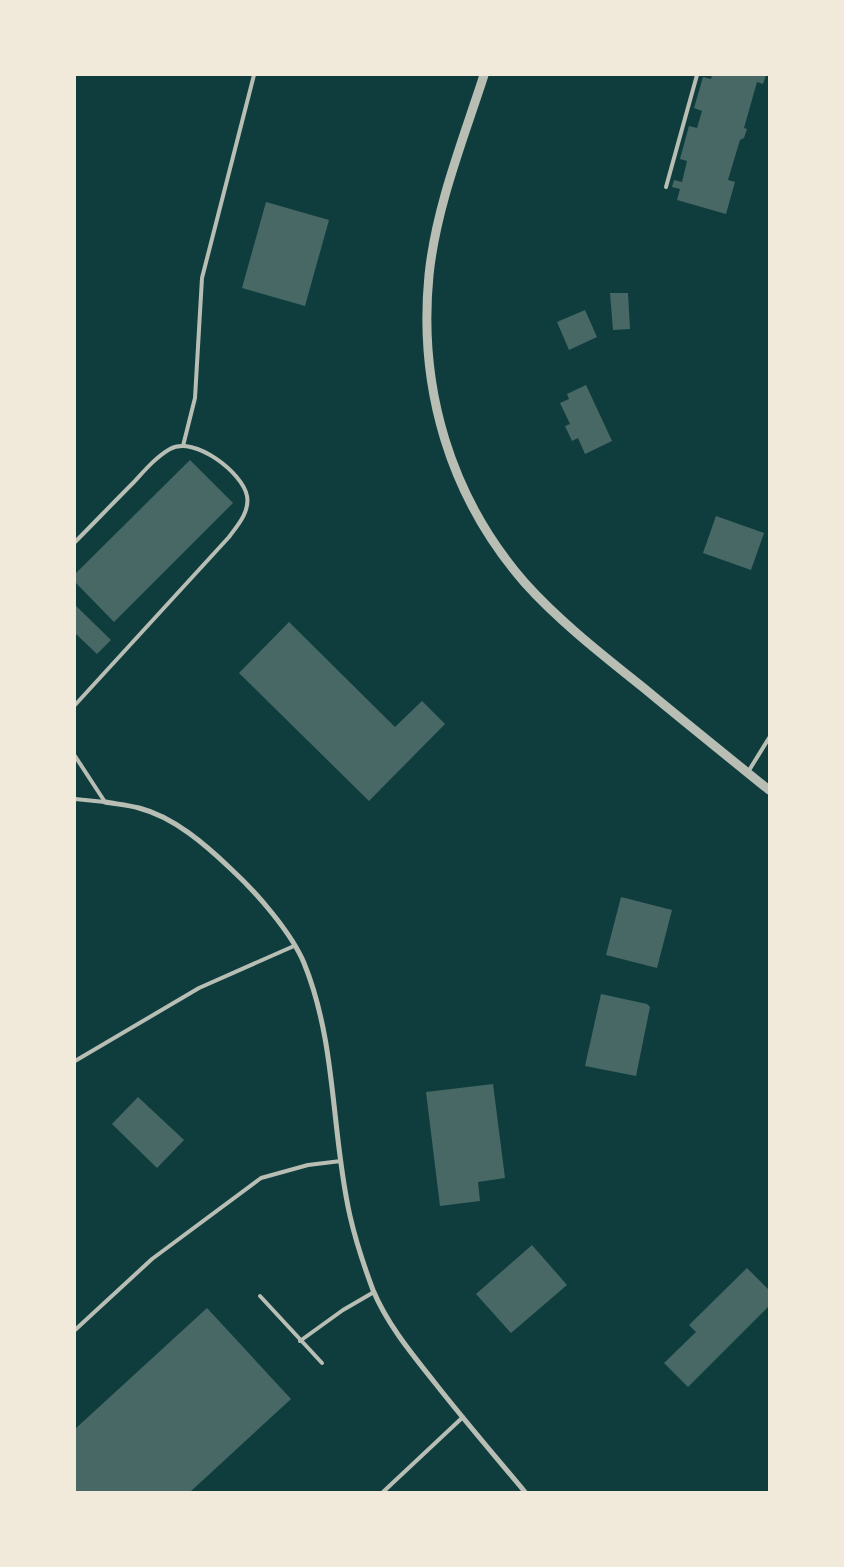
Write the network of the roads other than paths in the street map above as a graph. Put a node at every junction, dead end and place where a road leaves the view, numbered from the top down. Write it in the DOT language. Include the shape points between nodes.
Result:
graph roads {
  1 [pos="254,75"];
  2 [pos="484,75"];
  3 [pos="697,75"];
  4 [pos="666,188"];
  5 [pos="183,446"];
  6 [pos="75,542"];
  7 [pos="75,705"];
  8 [pos="769,738"];
  9 [pos="75,756"];
  10 [pos="748,772"];
  11 [pos="769,790"];
  12 [pos="75,798"];
  13 [pos="105,802"];
  14 [pos="294,946"];
  15 [pos="75,1061"];
  16 [pos="342,1162"];
  17 [pos="374,1292"];
  18 [pos="260,1296"];
  19 [pos="75,1330"];
  20 [pos="300,1341"];
  21 [pos="322,1363"];
  22 [pos="462,1417"];
  23 [pos="383,1492"];
  24 [pos="525,1492"];
  1 -- 5 [label="lane" via="202,278 195,398"];
  2 -- 10 [label="street" via="440,217 429,274 427,330 430,377 448,455 470,504 498,549 526,584 617,667"];
  3 -- 4 [label="lane"];
  5 -- 6 [label="lane" via="172,448 156,459"];
  5 -- 7 [label="lane" via="218,459 237,477 247,496 247,509 229,537"];
  8 -- 10 [label="lane"];
  9 -- 13 [label="lane"];
  10 -- 11 [label="street"];
  12 -- 13 [label="lane"];
  13 -- 14 [label="street" via="140,808 160,816 207,846 251,887"];
  14 -- 15 [label="lane" via="199,988"];
  14 -- 16 [label="street" via="303,961 317,1002 327,1048"];
  16 -- 17 [label="street" via="350,1215"];
  16 -- 19 [label="lane" via="308,1165 261,1178 152,1259"];
  17 -- 20 [label="lane" via="342,1310"];
  17 -- 22 [label="street" via="394,1328"];
  18 -- 20 [label="lane"];
  20 -- 21 [label="lane"];
  22 -- 23 [label="lane"];
  22 -- 24 [label="street"];
}
